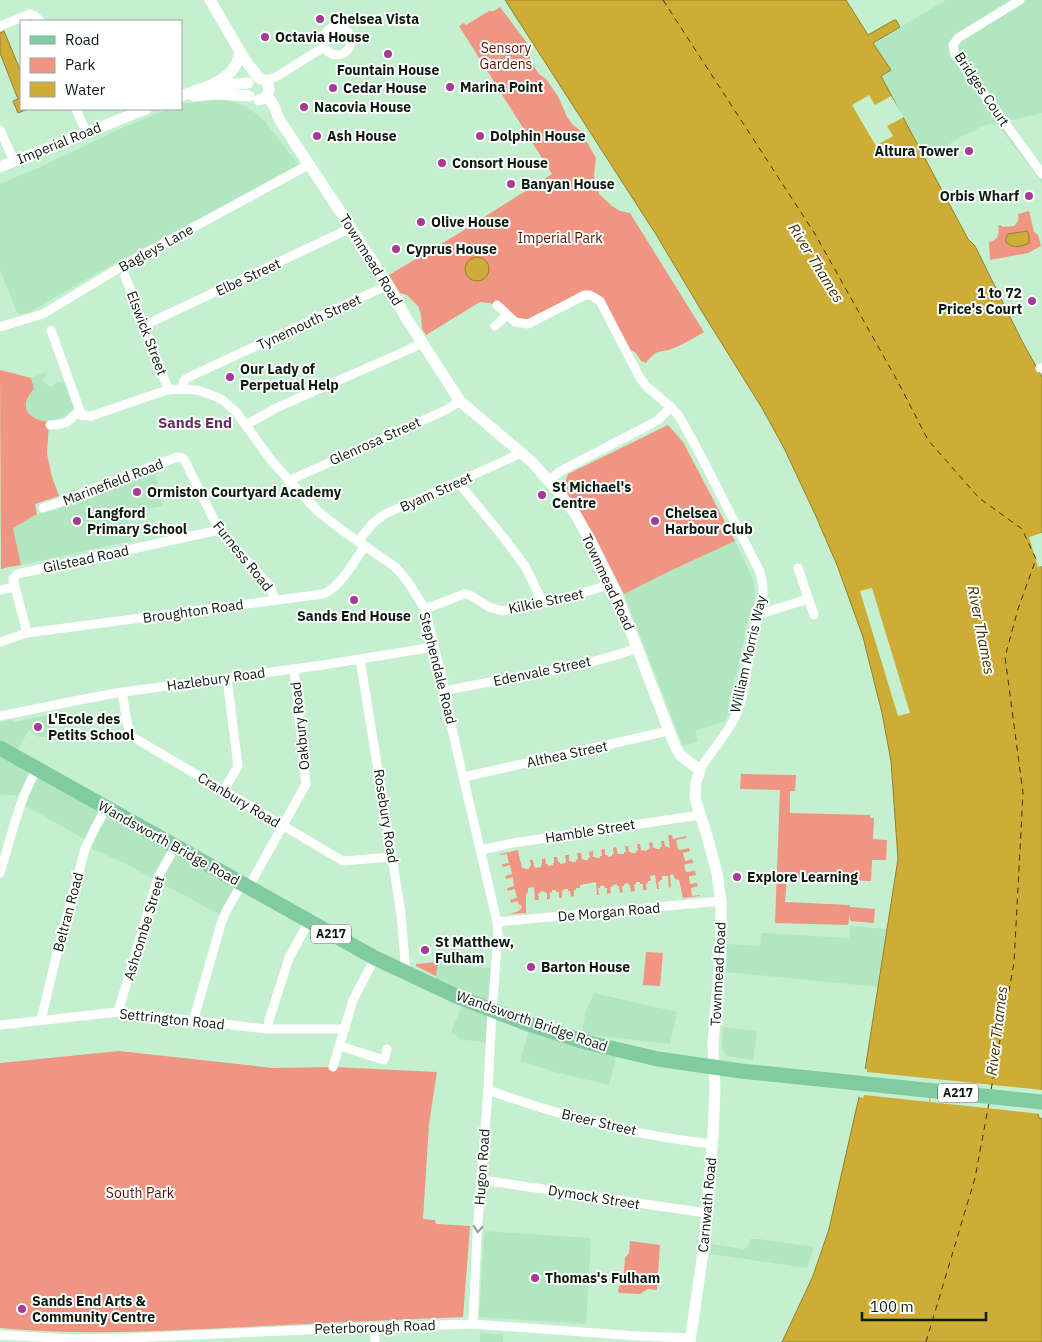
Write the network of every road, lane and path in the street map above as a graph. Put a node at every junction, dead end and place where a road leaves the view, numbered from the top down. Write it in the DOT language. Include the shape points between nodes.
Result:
graph roads {
  1 [pos="210,0"];
  2 [pos="1020,0"];
  3 [pos="39,20"];
  4 [pos="0,26"];
  5 [pos="324,47"];
  6 [pos="242,56"];
  7 [pos="209,86"];
  8 [pos="258,88"];
  9 [pos="182,97"];
  10 [pos="182,97"];
  11 [pos="76,110"];
  12 [pos="143,110"];
  13 [pos="0,130"];
  14 [pos="86,132"];
  15 [pos="14,161"];
  16 [pos="310,164"];
  17 [pos="0,167"];
  18 [pos="1042,174"];
  19 [pos="351,228"];
  20 [pos="125,276"];
  21 [pos="388,285"];
  22 [pos="497,305"];
  23 [pos="506,315"];
  24 [pos="145,325"];
  25 [pos="495,326"];
  26 [pos="0,327"];
  27 [pos="51,330"];
  28 [pos="423,342"];
  29 [pos="182,388"];
  30 [pos="167,390"];
  31 [pos="460,401"];
  32 [pos="671,407"];
  33 [pos="83,416"];
  34 [pos="50,425"];
  35 [pos="246,425"];
  36 [pos="520,452"];
  37 [pos="183,458"];
  38 [pos="549,480"];
  39 [pos="288,481"];
  40 [pos="458,482"];
  41 [pos="42,508"];
  42 [pos="219,530"];
  43 [pos="361,544"];
  44 [pos="798,568"];
  45 [pos="14,583"];
  46 [pos="612,584"];
  47 [pos="0,590"];
  48 [pos="808,599"];
  49 [pos="275,600"];
  50 [pos="543,603"];
  51 [pos="425,608"];
  52 [pos="760,614"];
  53 [pos="814,615"];
  54 [pos="26,633"];
  55 [pos="0,642"];
  56 [pos="434,647"];
  57 [pos="638,648"];
  58 [pos="360,659"];
  59 [pos="294,669"];
  60 [pos="227,678"];
  61 [pos="445,691"];
  62 [pos="122,692"];
  63 [pos="0,716"];
  64 [pos="669,730"];
  65 [pos="0,748"];
  66 [pos="37,769"];
  67 [pos="700,770"];
  68 [pos="464,776"];
  69 [pos="224,790"];
  70 [pos="106,808"];
  71 [pos="700,816"];
  72 [pos="283,826"];
  73 [pos="175,847"];
  74 [pos="480,850"];
  75 [pos="392,857"];
  76 [pos="0,873"];
  77 [pos="245,886"];
  78 [pos="721,901"];
  79 [pos="309,921"];
  80 [pos="497,922"];
  81 [pos="375,958"];
  82 [pos="406,974"];
  83 [pos="492,1011"];
  84 [pos="118,1012"];
  85 [pos="41,1020"];
  86 [pos="193,1022"];
  87 [pos="0,1025"];
  88 [pos="267,1029"];
  89 [pos="345,1029"];
  90 [pos="340,1046"];
  91 [pos="387,1048"];
  92 [pos="714,1066"];
  93 [pos="333,1067"];
  94 [pos="488,1090"];
  95 [pos="1042,1102"];
  96 [pos="713,1144"];
  97 [pos="482,1180"];
  98 [pos="706,1213"];
  99 [pos="473,1324"];
  100 [pos="374,1326"];
  101 [pos="0,1335"];
  102 [pos="142,1340"];
  103 [pos="690,1340"];
  104 [pos="375,1342"];
  1 -- 6 [label="street, Townmead Road"];
  2 -- 18 [label="street, Bridges Court" via="958,38 953,46 955,54"];
  3 -- 4 [label="street" via="30,14"];
  5 -- 8 [label="street"];
  6 -- 7 [label="street" via="232,72"];
  6 -- 8 [label="street, Townmead Road"];
  7 -- 8 [label="street"];
  7 -- 9 [label="street"];
  8 -- 10 [label="street"];
  8 -- 16 [label="street, Townmead Road" via="274,106 279,119"];
  11 -- 14 [label="street"];
  12 -- 14 [label="street, Imperial Road"];
  13 -- 15 [label="street"];
  14 -- 15 [label="street, Imperial Road"];
  15 -- 17 [label="street, Imperial Road"];
  16 -- 19 [label="street, Townmead Road"];
  16 -- 26 [label="street, Bagleys Lane" via="124,265 43,314"];
  19 -- 21 [label="street, Townmead Road"];
  19 -- 24 [label="street, Elbe Street"];
  20 -- 24 [label="street, Elswick Street"];
  21 -- 28 [label="street, Townmead Road"];
  21 -- 29 [label="street, Tynemouth Street" via="189,377 184,380"];
  22 -- 23 [label="street"];
  23 -- 25 [label="street"];
  23 -- 32 [label="street, William Morris Way" via="515,322 528,324 584,295 595,297 603,306 640,378"];
  24 -- 30 [label="street, Elswick Street"];
  27 -- 33 [label="street"];
  28 -- 31 [label="street, Townmead Road"];
  28 -- 35 [label="street" via="276,408"];
  29 -- 30 [label="street, Stephendale Road"];
  29 -- 35 [label="street, Stephendale Road" via="224,401"];
  30 -- 33 [label="street, Stephendale Road"];
  31 -- 36 [label="street, Townmead Road"];
  31 -- 39 [label="street, Glenrosa Street"];
  32 -- 38 [label="street" via="653,423 572,464"];
  32 -- 52 [label="street, William Morris Way" via="700,454 760,572 763,593"];
  33 -- 34 [label="street, Stephendale Road" via="74,415 59,425"];
  35 -- 39 [label="street, Stephendale Road"];
  36 -- 38 [label="street, Townmead Road"];
  36 -- 40 [label="street, Byam Street"];
  37 -- 41 [label="street, Marinefield Road" via="178,457"];
  37 -- 42 [label="street, Furness Road"];
  38 -- 46 [label="street, Townmead Road" via="585,531"];
  39 -- 43 [label="street, Stephendale Road" via="320,512"];
  40 -- 43 [label="street, Byam Street" via="385,514 373,524"];
  40 -- 50 [label="street" via="525,566"];
  42 -- 45 [label="street, Gilstead Road" via="17,574"];
  42 -- 49 [label="street, Furness Road" via="270,586"];
  43 -- 49 [label="street, Broughton Road" via="339,582 328,592"];
  43 -- 51 [label="street, Stephendale Road" via="399,571"];
  44 -- 48 [label="street"];
  45 -- 47 [label="street, Gilstead Road"];
  45 -- 54 [label="street"];
  46 -- 50 [label="street, Kilkie Street"];
  46 -- 57 [label="street, Townmead Road"];
  48 -- 52 [label="street"];
  48 -- 53 [label="street"];
  49 -- 54 [label="street, Broughton Road"];
  50 -- 51 [label="street, Kilkie Street" via="503,611 464,594"];
  51 -- 56 [label="street, Stephendale Road"];
  52 -- 67 [label="street, William Morris Way" via="752,637 737,714"];
  54 -- 55 [label="street, Broughton Road"];
  56 -- 58 [label="street, Hazlebury Road"];
  56 -- 61 [label="street, Stephendale Road"];
  57 -- 61 [label="street, Edenvale Street" via="557,670"];
  57 -- 64 [label="street, Townmead Road"];
  58 -- 59 [label="street, Hazlebury Road"];
  58 -- 75 [label="street, Rosebury Road"];
  59 -- 60 [label="street, Hazlebury Road"];
  59 -- 72 [label="street, Oakbury Road" via="306,784"];
  60 -- 62 [label="street, Hazlebury Road"];
  60 -- 69 [label="street" via="238,766"];
  61 -- 68 [label="street, Stephendale Road"];
  62 -- 63 [label="street, Hazlebury Road"];
  62 -- 69 [label="street, Cranbury Road" via="129,733 133,737"];
  64 -- 67 [label="street, Townmead Road" via="680,755"];
  64 -- 68 [label="street, Althea Street"];
  65 -- 66 [label="main road, Wandsworth Bridge Road / A217"];
  66 -- 70 [label="main road, Wandsworth Bridge Road / A217"];
  66 -- 76 [label="street" via="14,823"];
  67 -- 71 [label="street, Townmead Road" via="695,798"];
  68 -- 74 [label="street, Stephendale Road"];
  69 -- 72 [label="street, Cranbury Road"];
  70 -- 73 [label="main road, Wandsworth Bridge Road / A217"];
  70 -- 85 [label="street, Beltran Road" via="86,849"];
  71 -- 74 [label="street, Hamble Street"];
  71 -- 78 [label="street, Townmead Road" via="714,859"];
  72 -- 75 [label="street, Cranbury Road" via="343,861"];
  72 -- 77 [label="street, Oakbury Road"];
  73 -- 77 [label="main road, Wandsworth Bridge Road / A217"];
  73 -- 84 [label="street, Ashcombe Street" via="158,877"];
  74 -- 80 [label="street, Stephendale Road"];
  75 -- 82 [label="street, Rosebury Road"];
  77 -- 79 [label="main road, Wandsworth Bridge Road / A217"];
  77 -- 86 [label="street, Oakbury Road" via="226,911 221,924"];
  78 -- 80 [label="street, De Morgan Road"];
  78 -- 92 [label="street, Townmead Road"];
  79 -- 81 [label="main road, Wandsworth Bridge Road / A217"];
  79 -- 88 [label="street" via="289,958"];
  80 -- 83 [label="street, Stephendale Road"];
  81 -- 82 [label="main road, Wandsworth Bridge Road / A217"];
  81 -- 89 [label="street" via="354,1000"];
  82 -- 83 [label="main road, Wandsworth Bridge Road / A217"];
  83 -- 92 [label="main road, Wandsworth Bridge Road / A217" via="595,1045 658,1059"];
  83 -- 94 [label="street, Hugon Road"];
  84 -- 85 [label="street, Settrington Road"];
  84 -- 86 [label="street, Settrington Road"];
  85 -- 87 [label="street, Settrington Road"];
  86 -- 88 [label="street, Settrington Road"];
  88 -- 89 [label="street, Settrington Road"];
  89 -- 90 [label="street"];
  90 -- 91 [label="street" via="384,1060"];
  90 -- 93 [label="street"];
  92 -- 95 [label="main road, Wandsworth Bridge Road / A217"];
  92 -- 96 [label="street, Carnwath Road"];
  94 -- 96 [label="street, Breer Street" via="598,1123"];
  94 -- 97 [label="street, Hugon Road"];
  96 -- 98 [label="street, Carnwath Road"];
  97 -- 98 [label="street, Dymock Street"];
  97 -- 99 [label="street, Hugon Road, one-way"];
  98 -- 103 [label="street, Carnwath Road"];
  99 -- 100 [label="street, Peterborough Road"];
  99 -- 103 [label="street, Peterborough Road"];
  100 -- 102 [label="street, Peterborough Road"];
  100 -- 104 [label="street"];
  101 -- 102 [label="street, Peterborough Road"];
}
